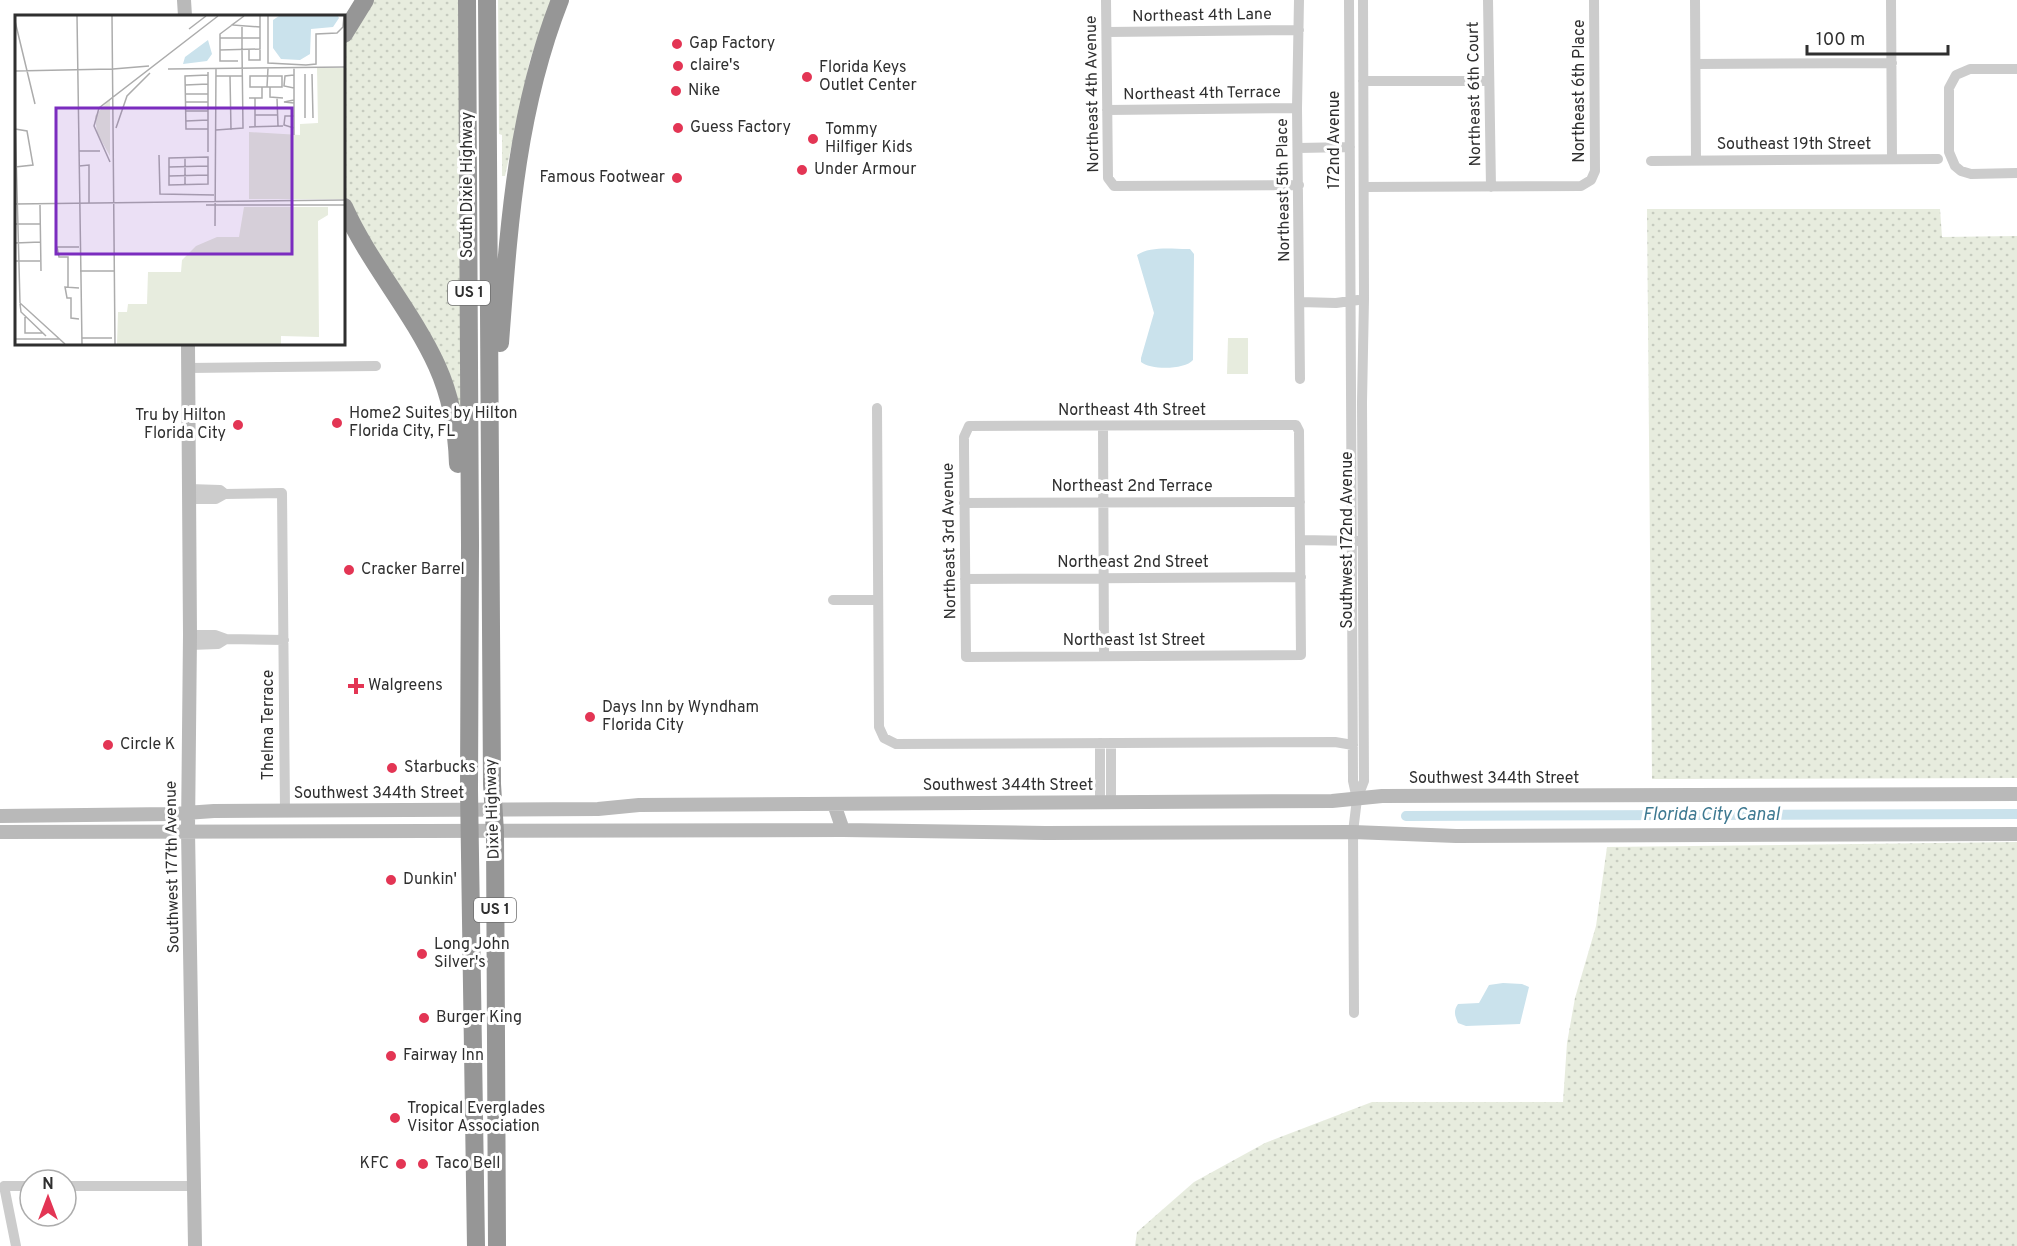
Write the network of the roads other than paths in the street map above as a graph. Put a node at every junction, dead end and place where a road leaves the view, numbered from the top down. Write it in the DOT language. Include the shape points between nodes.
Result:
graph roads {
  1 [pos="184,0"];
  2 [pos="365,0"];
  3 [pos="467,0"];
  4 [pos="487,0"];
  5 [pos="560,0"];
  6 [pos="1107,0"];
  7 [pos="1299,0"];
  8 [pos="1349,0"];
  9 [pos="1363,0"];
  10 [pos="1488,0"];
  11 [pos="1594,0"];
  12 [pos="1695,0"];
  13 [pos="1891,0"];
  14 [pos="185,15"];
  15 [pos="1299,30"];
  16 [pos="345,32"];
  17 [pos="1107,32"];
  18 [pos="1892,63"];
  19 [pos="1696,64"];
  20 [pos="2017,69"];
  21 [pos="1364,81"];
  22 [pos="1489,81"];
  23 [pos="1297,108"];
  24 [pos="1107,110"];
  25 [pos="1350,147"];
  26 [pos="1299,148"];
  27 [pos="1892,159"];
  28 [pos="1938,159"];
  29 [pos="1696,160"];
  30 [pos="1651,161"];
  31 [pos="2017,173"];
  32 [pos="1299,185"];
  33 [pos="1364,187"];
  34 [pos="1491,187"];
  35 [pos="345,209"];
  36 [pos="1364,279"];
  37 [pos="1351,280"];
  38 [pos="1364,299"];
  39 [pos="1351,301"];
  40 [pos="1300,302"];
  41 [pos="188,345"];
  42 [pos="376,366"];
  43 [pos="188,368"];
  44 [pos="490,373"];
  45 [pos="1300,379"];
  46 [pos="877,408"];
  47 [pos="969,426"];
  48 [pos="1103,426"];
  49 [pos="188,494"];
  50 [pos="1103,502"];
  51 [pos="1300,502"];
  52 [pos="964,503"];
  53 [pos="1300,540"];
  54 [pos="1357,541"];
  55 [pos="1300,578"];
  56 [pos="965,579"];
  57 [pos="1104,579"];
  58 [pos="470,587"];
  59 [pos="833,600"];
  60 [pos="878,600"];
  61 [pos="190,640"];
  62 [pos="284,640"];
  63 [pos="1104,656"];
  64 [pos="966,657"];
  65 [pos="1105,743"];
  66 [pos="1353,745"];
  67 [pos="2017,794"];
  68 [pos="1357,799"];
  69 [pos="1105,802"];
  70 [pos="834,804"];
  71 [pos="849,804"];
  72 [pos="469,810"];
  73 [pos="494,810"];
  74 [pos="285,811"];
  75 [pos="188,813"];
  76 [pos="0,816"];
  77 [pos="843,830"];
  78 [pos="188,831"];
  79 [pos="0,832"];
  80 [pos="470,832"];
  81 [pos="495,832"];
  82 [pos="1353,832"];
  83 [pos="2017,834"];
  84 [pos="1354,1013"];
  85 [pos="18,1186"];
  86 [pos="78,1186"];
  87 [pos="194,1186"];
  88 [pos="16,1246"];
  89 [pos="195,1246"];
  90 [pos="476,1246"];
  91 [pos="497,1246"];
  1 -- 14 [label="main road"];
  2 -- 16 [label="highway"];
  3 -- 58 [label="highway, South Dixie Highway / US 1"];
  4 -- 44 [label="highway, South Dixie Highway / US 1"];
  5 -- 44 [label="highway" via="536,71 520,139 499,353"];
  6 -- 17 [label="street, Northeast 4th Avenue"];
  7 -- 15 [label="street, Northeast 5th Place"];
  8 -- 25 [label="street, 172nd Avenue"];
  9 -- 21 [label="street, 172nd Avenue"];
  10 -- 22 [label="street, Northeast 6th Court"];
  11 -- 34 [label="street, Northeast 6th Place" via="1595,171 1591,180 1581,186"];
  12 -- 19 [label="street"];
  13 -- 18 [label="street"];
  15 -- 17 [label="street, Northeast 4th Lane"];
  15 -- 23 [label="street, Northeast 5th Place"];
  17 -- 24 [label="street, Northeast 4th Avenue"];
  18 -- 19 [label="street"];
  18 -- 27 [label="street"];
  19 -- 29 [label="street"];
  20 -- 31 [label="street" via="1970,69 1956,75 1949,88 1949,152 1961,171"];
  21 -- 22 [label="street"];
  21 -- 33 [label="street, 172nd Avenue"];
  22 -- 34 [label="street, Northeast 6th Court"];
  23 -- 24 [label="street, Northeast 4th Terrace"];
  23 -- 26 [label="street, Northeast 5th Place"];
  24 -- 32 [label="street, Northeast 4th Avenue" via="1108,178 1114,186"];
  25 -- 26 [label="street"];
  25 -- 37 [label="street, 172nd Avenue"];
  26 -- 32 [label="street, Northeast 5th Place"];
  27 -- 28 [label="street, Southeast 19th Street"];
  27 -- 29 [label="street, Southeast 19th Street"];
  29 -- 30 [label="street, Southeast 19th Street"];
  32 -- 40 [label="street, Northeast 5th Place"];
  33 -- 34 [label="street"];
  33 -- 36 [label="street, 172nd Avenue"];
  35 -- 58 [label="highway" via="369,255 431,353 445,386 456,430 462,561"];
  36 -- 38 [label="street, Southwest 172nd Avenue"];
  37 -- 39 [label="street, Southwest 172nd Avenue"];
  38 -- 39 [label="street"];
  38 -- 54 [label="street, Southwest 172nd Avenue"];
  39 -- 40 [label="street"];
  39 -- 54 [label="street, Southwest 172nd Avenue"];
  40 -- 45 [label="street, Northeast 5th Place"];
  41 -- 43 [label="main road, Southwest 177th Avenue"];
  42 -- 43 [label="street"];
  43 -- 49 [label="main road, Southwest 177th Avenue"];
  44 -- 73 [label="highway, Dixie Highway / US 1"];
  46 -- 60 [label="street"];
  47 -- 48 [label="street, Northeast 4th Street"];
  47 -- 52 [label="street, Northeast 3rd Avenue" via="964,437"];
  48 -- 50 [label="street"];
  48 -- 51 [label="street, Northeast 4th Street" via="1296,425"];
  49 -- 61 [label="main road, Southwest 177th Avenue"];
  49 -- 62 [label="street, Thelma Terrace" via="220,490 225,494 282,493"];
  50 -- 51 [label="street, Northeast 2nd Terrace"];
  50 -- 52 [label="street, Northeast 2nd Terrace"];
  50 -- 57 [label="street"];
  51 -- 53 [label="street"];
  52 -- 56 [label="street, Northeast 3rd Avenue"];
  53 -- 54 [label="street"];
  53 -- 55 [label="street"];
  54 -- 66 [label="street, Southwest 172nd Avenue"];
  54 -- 68 [label="street, Southwest 172nd Avenue" via="1364,781"];
  55 -- 57 [label="street, Northeast 2nd Street"];
  55 -- 63 [label="street, Northeast 1st Street" via="1301,655"];
  56 -- 57 [label="street, Northeast 2nd Street"];
  56 -- 64 [label="street, Northeast 3rd Avenue"];
  57 -- 63 [label="street"];
  58 -- 72 [label="highway, Dixie Highway / US 1"];
  59 -- 60 [label="street"];
  60 -- 65 [label="street" via="879,727 890,742"];
  61 -- 62 [label="street" via="215,635 226,639"];
  61 -- 75 [label="main road, Southwest 177th Avenue"];
  62 -- 74 [label="street, Thelma Terrace"];
  63 -- 64 [label="street, Northeast 1st Street"];
  65 -- 66 [label="street" via="1335,741"];
  65 -- 69 [label="street"];
  66 -- 68 [label="street, Southwest 172nd Avenue"];
  67 -- 68 [label="main road, Southwest 344th Street"];
  68 -- 69 [label="main road, Southwest 344th Street"];
  68 -- 82 [label="street, Southwest 172nd Avenue"];
  69 -- 71 [label="main road, Southwest 344th Street"];
  70 -- 71 [label="main road, Southwest 344th Street"];
  70 -- 73 [label="main road, Southwest 344th Street"];
  70 -- 77 [label="main road"];
  71 -- 77 [label="main road"];
  72 -- 73 [label="main road, Southwest 344th Street"];
  72 -- 74 [label="main road, Southwest 344th Street"];
  72 -- 80 [label="highway, Dixie Highway / US 1"];
  73 -- 81 [label="highway, Dixie Highway / US 1"];
  74 -- 75 [label="main road, Southwest 344th Street"];
  75 -- 76 [label="main road, Southwest 344th Street"];
  75 -- 78 [label="main road, Southwest 177th Avenue"];
  77 -- 81 [label="main road"];
  77 -- 82 [label="main road"];
  78 -- 79 [label="main road"];
  78 -- 80 [label="main road"];
  78 -- 87 [label="main road, Southwest 177th Avenue"];
  80 -- 81 [label="main road"];
  80 -- 90 [label="highway, Dixie Highway / US 1"];
  81 -- 91 [label="highway, Dixie Highway / US 1"];
  82 -- 83 [label="main road" via="1456,836"];
  82 -- 84 [label="street, Southwest 172nd Avenue"];
  85 -- 88 [label="street" via="4,1186"];
  86 -- 87 [label="street"];
  87 -- 89 [label="main road, Southwest 177th Avenue"];
}
